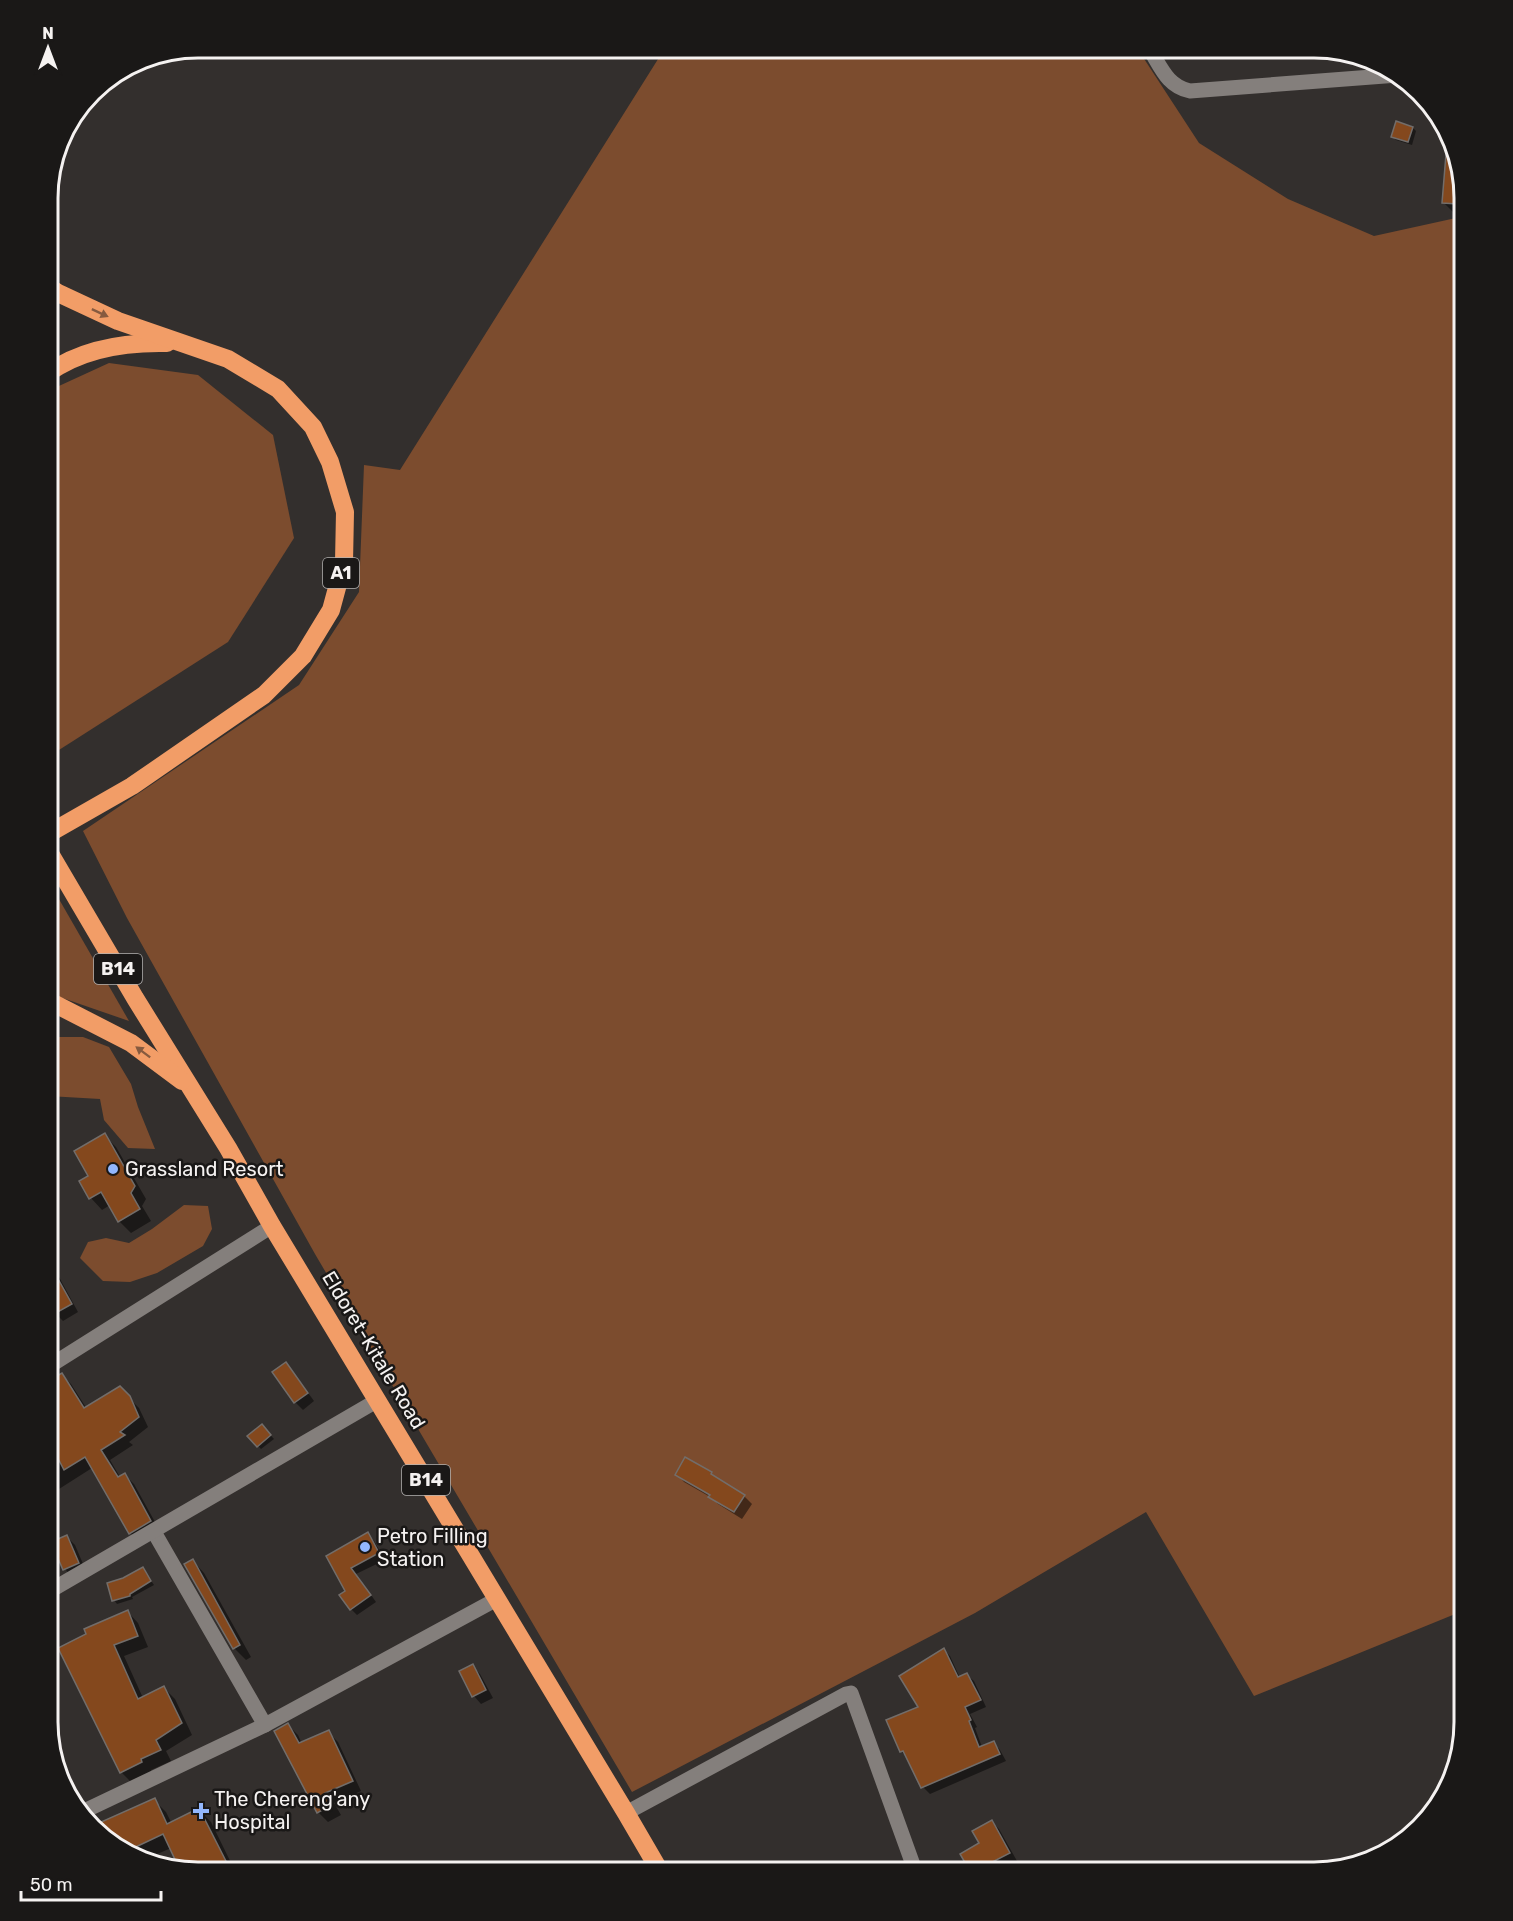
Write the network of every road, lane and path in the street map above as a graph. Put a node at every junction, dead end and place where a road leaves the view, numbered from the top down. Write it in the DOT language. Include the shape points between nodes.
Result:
graph roads {
  1 [pos="1156,59"];
  2 [pos="1383,76"];
  3 [pos="59,294"];
  4 [pos="186,343"];
  5 [pos="59,368"];
  6 [pos="59,828"];
  7 [pos="59,868"];
  8 [pos="58,1006"];
  9 [pos="190,1088"];
  10 [pos="272,1226"];
  11 [pos="58,1361"];
  12 [pos="378,1400"];
  13 [pos="154,1532"];
  14 [pos="58,1586"];
  15 [pos="497,1599"];
  16 [pos="265,1725"];
  17 [pos="88,1809"];
  18 [pos="626,1813"];
  19 [pos="655,1862"];
  20 [pos="912,1862"];
  1 -- 2 [label="street" via="1172,84 1190,91"];
  3 -- 4 [label="highway, A1, one-way" via="118,321"];
  4 -- 5 [label="highway, A1" via="112,346"];
  4 -- 6 [label="highway, A1" via="228,359 278,389 313,428 330,462 345,512 344,562 332,610 303,656 264,695 132,786"];
  7 -- 9 [label="highway, Eldoret-Kitale Road / B14"];
  9 -- 8 [label="highway, one-way" via="131,1043"];
  9 -- 10 [label="highway, Eldoret-Kitale Road / B14"];
  10 -- 11 [label="street"];
  10 -- 12 [label="highway, Eldoret-Kitale Road / B14"];
  12 -- 13 [label="street"];
  12 -- 15 [label="highway, Eldoret-Kitale Road / B14"];
  13 -- 14 [label="street"];
  13 -- 16 [label="street"];
  15 -- 16 [label="street"];
  15 -- 18 [label="highway, Eldoret-Kitale Road / B14"];
  16 -- 17 [label="street"];
  18 -- 19 [label="highway, Eldoret-Kitale Road / B14"];
  18 -- 20 [label="street" via="851,1693"];
}
